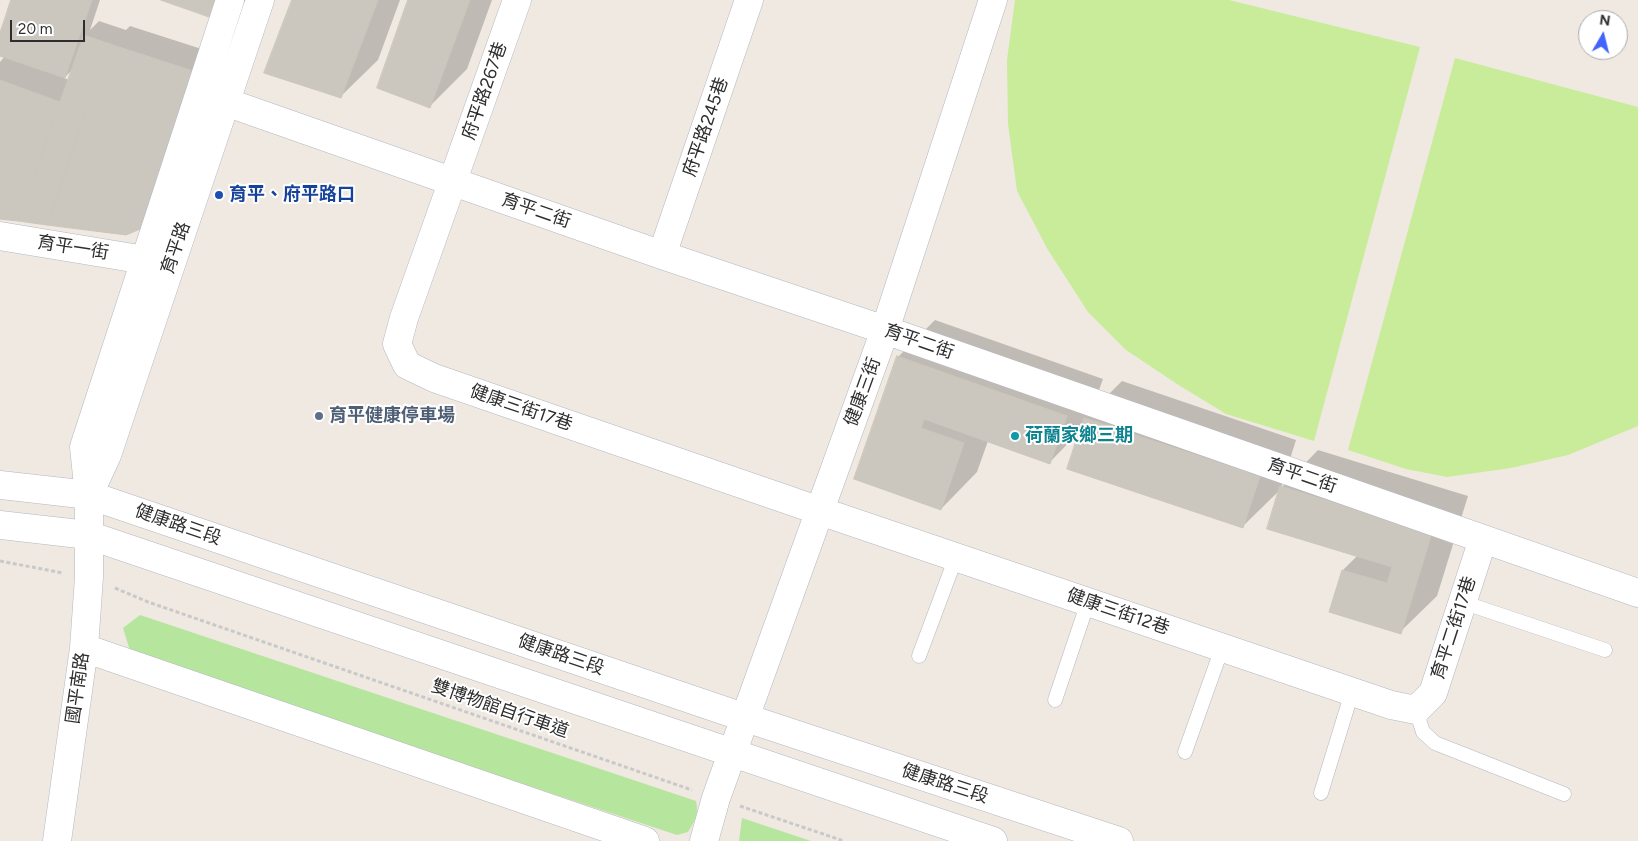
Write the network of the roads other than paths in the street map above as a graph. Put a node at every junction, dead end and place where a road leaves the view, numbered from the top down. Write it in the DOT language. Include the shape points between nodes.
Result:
graph roads {
  1 [pos="230,0"];
  2 [pos="260,0"];
  3 [pos="517,0"];
  4 [pos="750,0"];
  5 [pos="993,0"];
  6 [pos="200,93"];
  7 [pos="225,102"];
  8 [pos="454,182"];
  9 [pos="0,236"];
  10 [pos="662,255"];
  11 [pos="145,260"];
  12 [pos="885,330"];
  13 [pos="0,485"];
  14 [pos="89,495"];
  15 [pos="820,511"];
  16 [pos="0,525"];
  17 [pos="88,535"];
  18 [pos="1483,539"];
  19 [pos="956,557"];
  20 [pos="1638,593"];
  21 [pos="1088,602"];
  22 [pos="1462,602"];
  23 [pos="84,648"];
  24 [pos="1222,648"];
  25 [pos="1605,650"];
  26 [pos="919,656"];
  27 [pos="1352,692"];
  28 [pos="1054,700"];
  29 [pos="1416,710"];
  30 [pos="746,718"];
  31 [pos="1185,752"];
  32 [pos="733,753"];
  33 [pos="1321,793"];
  34 [pos="1564,794"];
  35 [pos="57,841"];
  36 [pos="645,841"];
  37 [pos="704,841"];
  38 [pos="993,841"];
  39 [pos="1119,841"];
  1 -- 6 [label="street, 育平路"];
  2 -- 7 [label="street, 育平路"];
  3 -- 8 [label="street, 府平路267巷"];
  4 -- 10 [label="street, 府平路245巷"];
  5 -- 12 [label="street, 健康三街"];
  6 -- 7 [label="street, 育平二街"];
  6 -- 11 [label="street, 育平路"];
  7 -- 8 [label="street, 育平二街"];
  7 -- 14 [label="street, 育平路" via="107,455"];
  8 -- 10 [label="street, 育平二街"];
  8 -- 15 [label="street, 健康三街17巷" via="397,344 407,365 434,378"];
  9 -- 11 [label="street, 育平一街"];
  10 -- 12 [label="street, 育平二街"];
  11 -- 14 [label="street, 育平路" via="84,447"];
  12 -- 15 [label="street, 健康三街"];
  12 -- 18 [label="street, 育平二街"];
  13 -- 14 [label="street, 健康路三段"];
  14 -- 17 [label="street, 育平路"];
  14 -- 30 [label="street, 健康路三段"];
  15 -- 19 [label="street, 健康三街12巷"];
  15 -- 30 [label="street, 健康三街"];
  16 -- 17 [label="street"];
  17 -- 23 [label="street, 國平南路"];
  17 -- 32 [label="street"];
  18 -- 20 [label="street, 育平二街"];
  18 -- 22 [label="street, 育平二街17巷"];
  19 -- 21 [label="street, 健康三街12巷"];
  19 -- 26 [label="lane"];
  21 -- 24 [label="street, 健康三街12巷"];
  21 -- 28 [label="lane"];
  22 -- 25 [label="lane"];
  22 -- 29 [label="street, 育平二街17巷" via="1433,693"];
  23 -- 35 [label="street, 國平南路"];
  23 -- 36 [label="street"];
  24 -- 27 [label="street, 健康三街12巷"];
  24 -- 31 [label="lane"];
  27 -- 29 [label="street, 健康三街12巷"];
  27 -- 33 [label="lane"];
  29 -- 34 [label="lane" via="1423,732 1435,743"];
  30 -- 32 [label="street, 健康三街"];
  30 -- 39 [label="street, 健康路三段"];
  32 -- 37 [label="street, 健康三街"];
  32 -- 38 [label="street"];
}
